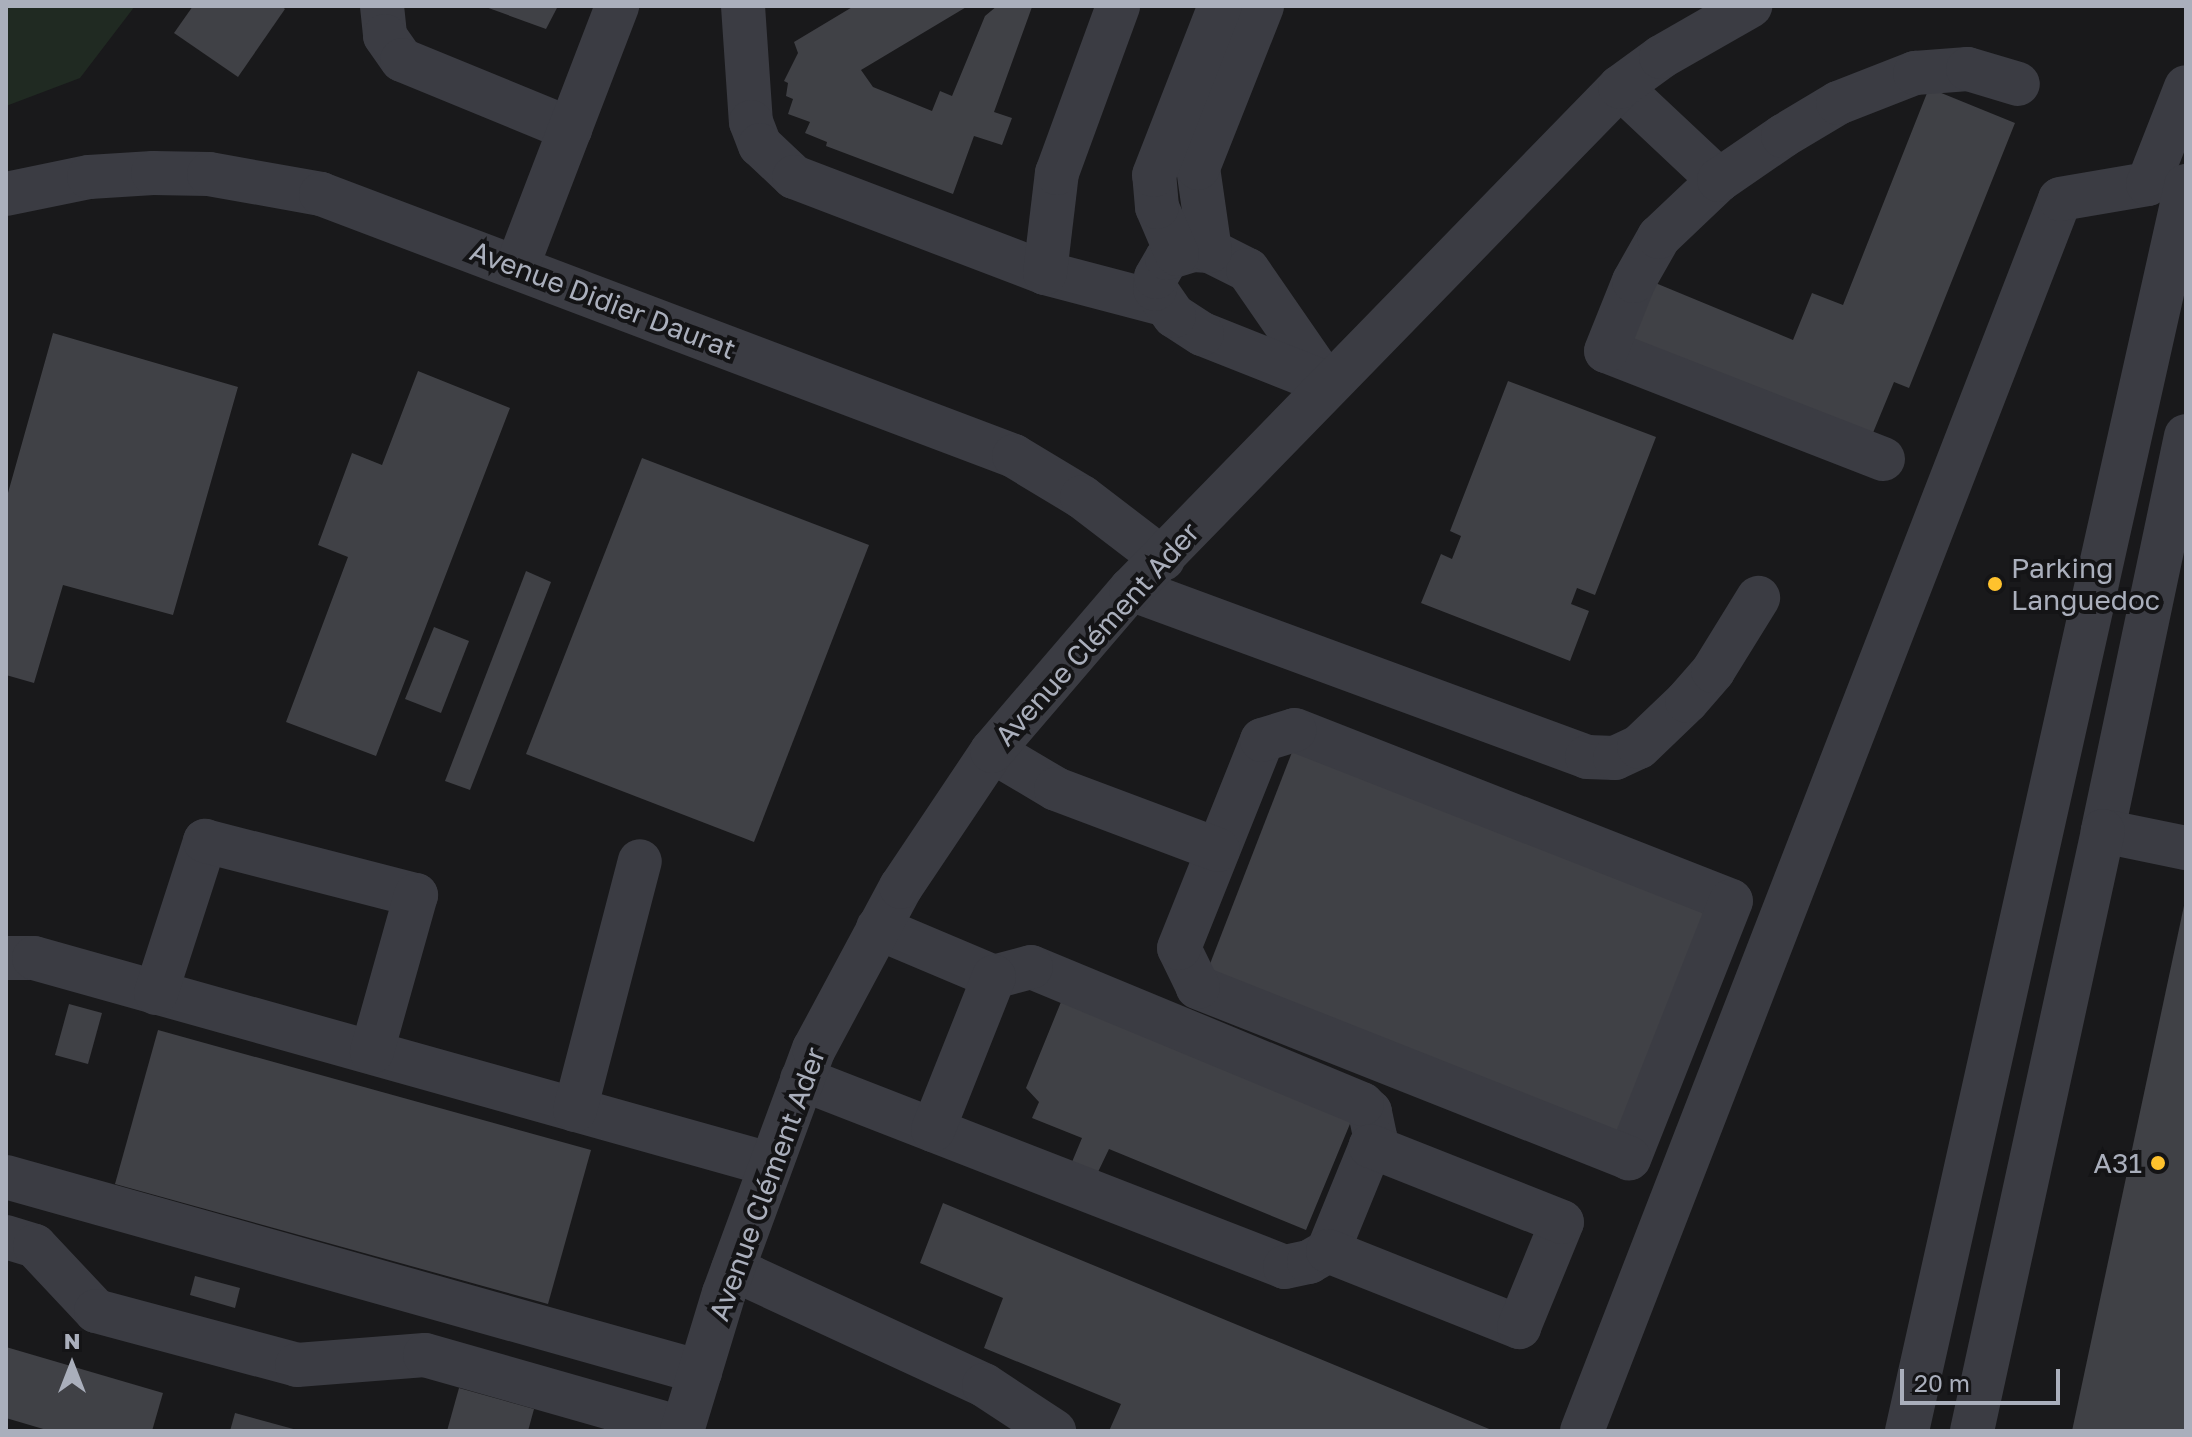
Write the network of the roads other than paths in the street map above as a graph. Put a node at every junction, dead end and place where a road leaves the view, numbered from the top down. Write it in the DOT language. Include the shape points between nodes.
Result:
graph roads {
  1 [pos="382,6"];
  2 [pos="617,6"];
  3 [pos="743,6"];
  4 [pos="1118,6"];
  5 [pos="1220,6"];
  6 [pos="1262,6"];
  7 [pos="1750,6"];
  8 [pos="2018,84"];
  9 [pos="1620,87"];
  10 [pos="2186,87"];
  11 [pos="570,129"];
  12 [pos="1719,180"];
  13 [pos="2172,188"];
  14 [pos="6,194"];
  15 [pos="1194,252"];
  16 [pos="517,267"];
  17 [pos="1045,273"];
  18 [pos="1163,304"];
  19 [pos="1326,383"];
  20 [pos="2186,436"];
  21 [pos="1883,459"];
  22 [pos="1163,559"];
  23 [pos="1131,589"];
  24 [pos="1758,598"];
  25 [pos="992,751"];
  26 [pos="2103,831"];
  27 [pos="2186,848"];
  28 [pos="1218,850"];
  29 [pos="640,861"];
  30 [pos="878,928"];
  31 [pos="6,958"];
  32 [pos="994,977"];
  33 [pos="156,993"];
  34 [pos="372,1052"];
  35 [pos="802,1079"];
  36 [pos="575,1110"];
  37 [pos="933,1130"];
  38 [pos="1370,1146"];
  39 [pos="769,1164"];
  40 [pos="6,1177"];
  41 [pos="6,1237"];
  42 [pos="1328,1251"];
  43 [pos="733,1269"];
  44 [pos="700,1372"];
  45 [pos="682,1430"];
  46 [pos="1054,1431"];
  47 [pos="1582,1431"];
  48 [pos="1907,1431"];
  49 [pos="1972,1431"];
  1 -- 11 [label="street" via="385,36 402,60"];
  2 -- 11 [label="street"];
  3 -- 17 [label="street" via="751,122 775,163 794,177"];
  4 -- 17 [label="street" via="1057,173"];
  5 -- 15 [label="street" via="1154,175 1157,207"];
  6 -- 15 [label="street" via="1198,168"];
  7 -- 9 [label="street, Avenue Clément Ader"];
  8 -- 12 [label="street" via="1987,73 1943,68 1881,84 1805,122"];
  9 -- 12 [label="street"];
  9 -- 19 [label="street, Avenue Clément Ader"];
  10 -- 13 [label="street"];
  11 -- 16 [label="street"];
  12 -- 21 [label="street" via="1659,237 1634,281 1606,351"];
  13 -- 47 [label="street" via="2060,199"];
  13 -- 48 [label="street"];
  14 -- 16 [label="street, Avenue Didier Daurat" via="89,177 209,174 321,194"];
  15 -- 18 [label="street" via="1167,258 1156,277"];
  15 -- 19 [label="street" via="1248,270"];
  16 -- 22 [label="street, Avenue Didier Daurat" via="1014,456 1082,497"];
  17 -- 18 [label="street"];
  18 -- 19 [label="street" via="1202,334"];
  19 -- 22 [label="street, Avenue Clément Ader"];
  20 -- 26 [label="street"];
  22 -- 23 [label="street, Avenue Clément Ader"];
  23 -- 24 [label="street" via="1587,757 1615,758 1639,747 1687,701 1713,671"];
  23 -- 25 [label="street, Avenue Clément Ader"];
  25 -- 28 [label="street" via="1056,789"];
  25 -- 30 [label="street, Avenue Clément Ader"];
  26 -- 27 [label="street"];
  26 -- 49 [label="street"];
  28 -- 28 [label="street" via="1262,740 1295,730 1731,901 1629,1158 1198,987 1179,948"];
  29 -- 36 [label="street"];
  30 -- 32 [label="street"];
  30 -- 35 [label="street, Avenue Clément Ader"];
  31 -- 33 [label="street" via="34,958"];
  32 -- 37 [label="street"];
  32 -- 38 [label="street" via="1031,967 1352,1097 1370,1112 1375,1136"];
  33 -- 34 [label="street"];
  33 -- 34 [label="street" via="205,841 416,895"];
  34 -- 36 [label="street"];
  35 -- 37 [label="street"];
  35 -- 39 [label="street, Avenue Clément Ader"];
  36 -- 39 [label="street"];
  37 -- 42 [label="street" via="1285,1267"];
  38 -- 42 [label="street"];
  38 -- 42 [label="street" via="1562,1222 1519,1327"];
  39 -- 43 [label="street, Avenue Clément Ader"];
  40 -- 44 [label="street"];
  41 -- 45 [label="street" via="35,1246 96,1311 297,1365 425,1355"];
  43 -- 44 [label="street, Avenue Clément Ader"];
  43 -- 46 [label="street" via="984,1385"];
  44 -- 45 [label="street, Avenue Clément Ader"];
}
